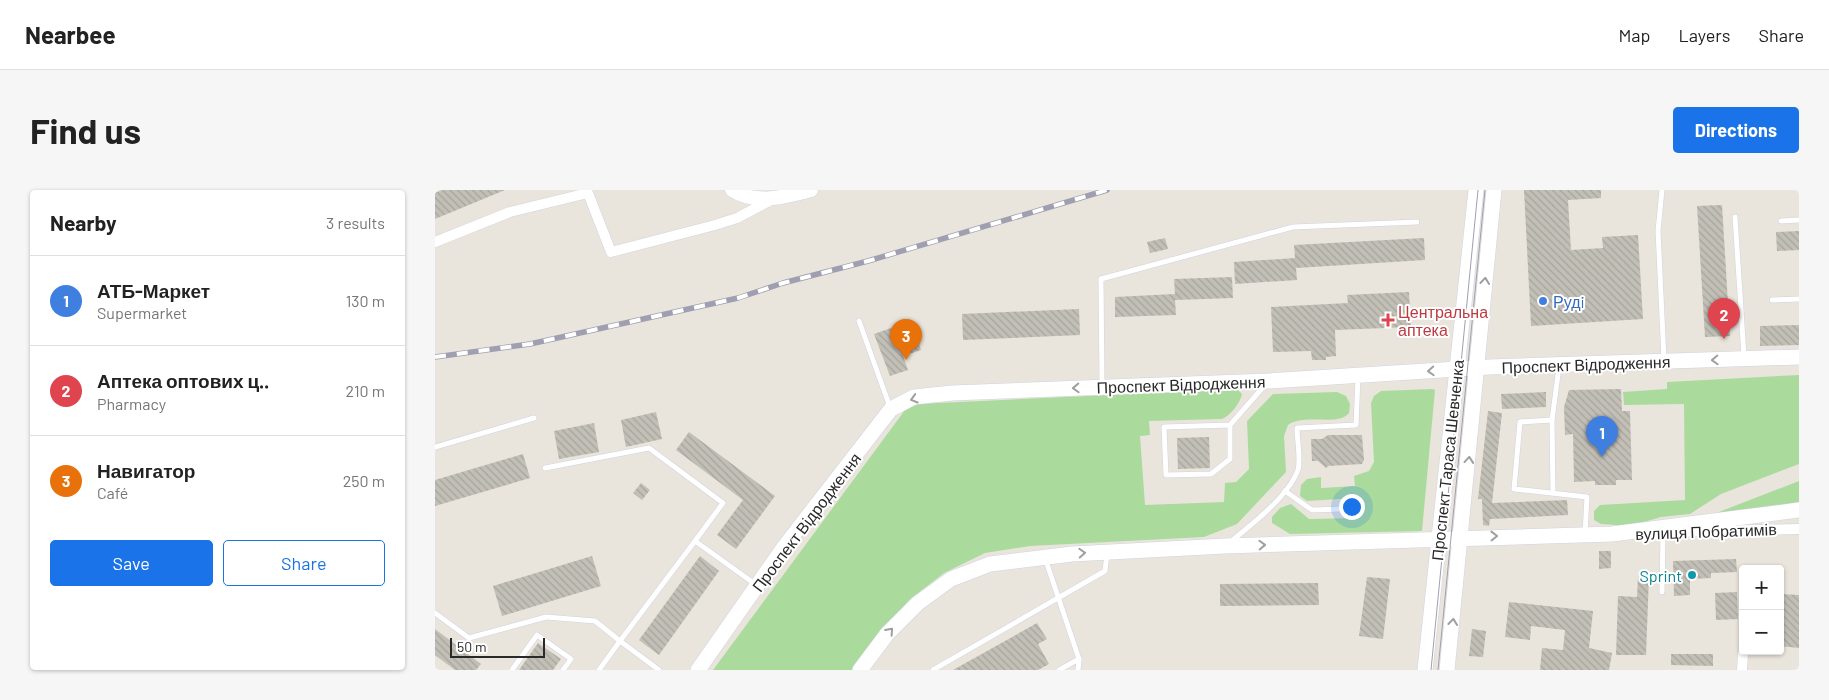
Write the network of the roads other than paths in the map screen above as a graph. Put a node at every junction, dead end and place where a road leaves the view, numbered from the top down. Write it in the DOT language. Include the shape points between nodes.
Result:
graph roads {
  1 [pos="732,190"];
  2 [pos="811,190"];
  3 [pos="1475,190"];
  4 [pos="1494,190"];
  5 [pos="1662,190"];
  6 [pos="591,191"];
  7 [pos="774,199"];
  8 [pos="1735,217"];
  9 [pos="1799,220"];
  10 [pos="1781,221"];
  11 [pos="1417,222"];
  12 [pos="435,242"];
  13 [pos="1799,299"];
  14 [pos="1772,300"];
  15 [pos="859,321"];
  16 [pos="1799,357"];
  17 [pos="1744,359"];
  18 [pos="1664,362"];
  19 [pos="1559,366"];
  20 [pos="1478,368"];
  21 [pos="1457,370"];
  22 [pos="1358,375"];
  23 [pos="1269,381"];
  24 [pos="1102,388"];
  25 [pos="891,409"];
  26 [pos="534,418"];
  27 [pos="1551,420"];
  28 [pos="1230,425"];
  29 [pos="435,447"];
  30 [pos="545,468"];
  31 [pos="1285,491"];
  32 [pos="1553,493"];
  33 [pos="1342,510"];
  34 [pos="1799,510"];
  35 [pos="1799,529"];
  36 [pos="1663,533"];
  37 [pos="1612,534"];
  38 [pos="1585,535"];
  39 [pos="1462,537"];
  40 [pos="1438,538"];
  41 [pos="695,541"];
  42 [pos="1225,546"];
  43 [pos="1107,552"];
  44 [pos="1045,556"];
  45 [pos="757,585"];
  46 [pos="1662,592"];
  47 [pos="1059,599"];
  48 [pos="435,613"];
  49 [pos="620,642"];
  50 [pos="1743,655"];
  51 [pos="1079,659"];
  52 [pos="511,670"];
  53 [pos="563,670"];
  54 [pos="599,670"];
  55 [pos="659,670"];
  56 [pos="698,670"];
  57 [pos="861,670"];
  58 [pos="933,670"];
  59 [pos="1059,670"];
  60 [pos="1078,670"];
  61 [pos="1425,670"];
  62 [pos="1447,670"];
  63 [pos="1742,670"];
  1 -- 7 [label="street" via="753,198"];
  2 -- 7 [label="street"];
  3 -- 21 [label="main road, Проспект Тараса Шевченка"];
  20 -- 4 [label="main road, Проспект Тараса Шевченка, one-way"];
  5 -- 18 [label="lane" via="1658,231"];
  6 -- 7 [label="street" via="611,252 737,218"];
  6 -- 12 [label="street" via="509,212"];
  8 -- 17 [label="lane"];
  9 -- 10 [label="lane"];
  11 -- 24 [label="lane" via="1293,226 1101,279"];
  13 -- 14 [label="lane"];
  15 -- 25 [label="lane"];
  16 -- 17 [label="main road, Проспект Відродження"];
  17 -- 18 [label="main road, Проспект Відродження, one-way"];
  18 -- 19 [label="main road, Проспект Відродження"];
  19 -- 20 [label="main road, Проспект Відродження"];
  19 -- 27 [label="lane"];
  20 -- 21 [label="main road, Проспект Відродження"];
  39 -- 20 [label="main road, Проспект Тараса Шевченка, one-way"];
  21 -- 22 [label="main road, Проспект Відродження, one-way"];
  21 -- 40 [label="main road, Проспект Тараса Шевченка"];
  22 -- 23 [label="main road, Проспект Відродження"];
  22 -- 31 [label="lane" via="1356,425 1297,428 1298,470"];
  23 -- 24 [label="main road, Проспект Відродження"];
  23 -- 28 [label="lane"];
  24 -- 25 [label="main road, Проспект Відродження, one-way" via="952,393 914,397"];
  25 -- 45 [label="main road, Проспект Відродження"];
  26 -- 29 [label="lane"];
  27 -- 32 [label="lane"];
  27 -- 32 [label="lane" via="1520,422 1514,489"];
  28 -- 28 [label="lane" via="1230,459 1211,474 1166,475 1164,427"];
  30 -- 41 [label="lane" via="649,448 723,503"];
  31 -- 33 [label="lane" via="1312,510"];
  31 -- 42 [label="lane" via="1255,522"];
  32 -- 38 [label="lane" via="1587,497"];
  34 -- 37 [label="main road"];
  35 -- 36 [label="street, вулиця Побратимів"];
  36 -- 37 [label="street, вулиця Побратимів"];
  36 -- 46 [label="lane"];
  37 -- 38 [label="main road"];
  39 -- 38 [label="main road, one-way"];
  39 -- 40 [label="main road"];
  62 -- 39 [label="main road, Проспект Тараса Шевченка, one-way"];
  42 -- 40 [label="main road, one-way"];
  40 -- 61 [label="main road, Проспект Тараса Шевченка"];
  41 -- 45 [label="lane"];
  41 -- 49 [label="lane"];
  42 -- 43 [label="main road"];
  44 -- 43 [label="main road, one-way"];
  43 -- 47 [label="lane" via="1105,571"];
  44 -- 47 [label="lane"];
  57 -- 44 [label="main road, one-way" via="887,634 918,603 951,579 990,564"];
  45 -- 56 [label="main road, Проспект Відродження"];
  47 -- 51 [label="lane"];
  47 -- 58 [label="lane"];
  48 -- 49 [label="lane" via="469,638 546,617 595,621"];
  49 -- 54 [label="lane"];
  49 -- 55 [label="lane"];
  50 -- 63 [label="street"];
  51 -- 59 [label="lane"];
  51 -- 60 [label="lane"];
  52 -- 53 [label="lane" via="537,634 571,659"];
}
